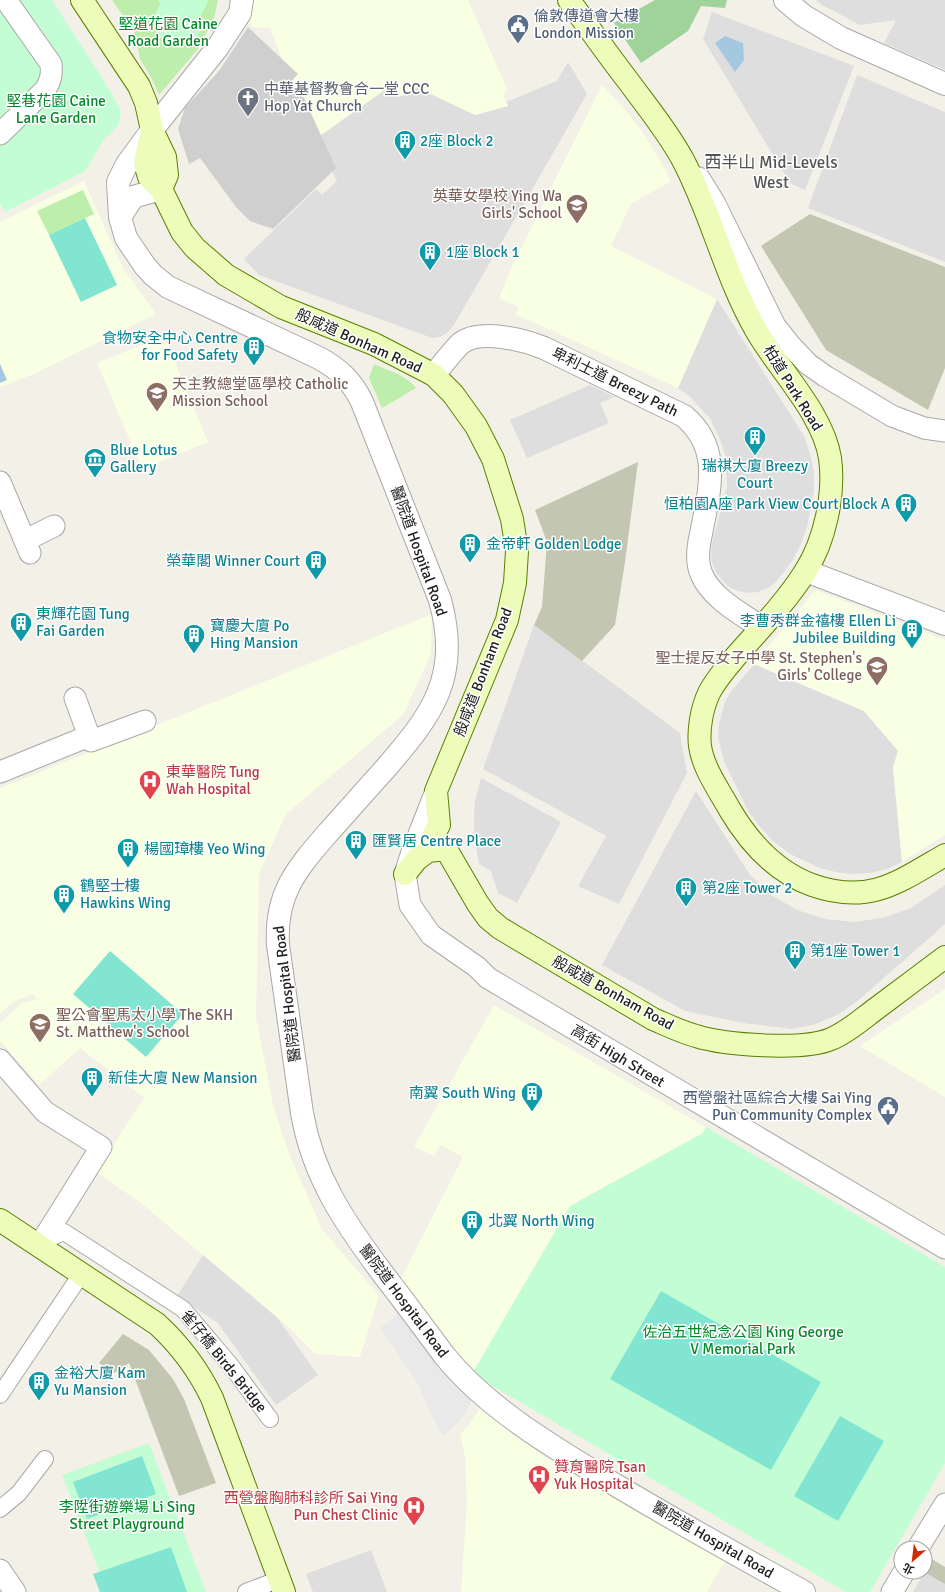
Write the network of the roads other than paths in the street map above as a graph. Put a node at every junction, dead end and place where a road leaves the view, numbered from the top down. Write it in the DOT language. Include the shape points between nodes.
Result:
graph roads {
  1 [pos="6,0"];
  2 [pos="82,0"];
  3 [pos="242,0"];
  4 [pos="569,0"];
  5 [pos="785,0"];
  6 [pos="945,84"];
  7 [pos="152,130"];
  8 [pos="0,134"];
  9 [pos="671,139"];
  10 [pos="161,189"];
  11 [pos="120,217"];
  12 [pos="434,375"];
  13 [pos="945,430"];
  14 [pos="0,482"];
  15 [pos="54,526"];
  16 [pos="806,571"];
  17 [pos="945,624"];
  18 [pos="761,627"];
  19 [pos="75,698"];
  20 [pos="145,721"];
  21 [pos="89,736"];
  22 [pos="0,772"];
  23 [pos="436,791"];
  24 [pos="446,850"];
  25 [pos="945,855"];
  26 [pos="405,874"];
  27 [pos="945,957"];
  28 [pos="0,1060"];
  29 [pos="0,1220"];
  30 [pos="39,1246"];
  31 [pos="945,1248"];
  32 [pos="82,1274"];
  33 [pos="0,1395"];
  34 [pos="270,1419"];
  35 [pos="45,1459"];
  36 [pos="945,1504"];
  37 [pos="0,1509"];
  38 [pos="923,1540"];
  39 [pos="0,1570"];
  40 [pos="899,1580"];
  41 [pos="282,1586"];
  42 [pos="15,1592"];
  43 [pos="246,1592"];
  44 [pos="804,1592"];
  45 [pos="892,1592"];
  1 -- 8 [label="street" via="51,64 52,73 45,90"];
  2 -- 7 [label="main road" via="138,86 146,103"];
  3 -- 7 [label="street, 醫院道 Hospital Road" via="240,13 218,46"];
  4 -- 9 [label="main road, 柏道 Park Road"];
  5 -- 6 [label="street" via="804,16 841,38"];
  7 -- 10 [label="main road" via="165,157 167,175"];
  7 -- 11 [label="street, 醫院道 Hospital Road" via="127,164 118,182"];
  9 -- 13 [label="street" via="714,202 775,326 791,346 808,364 825,376 892,416 924,428"];
  9 -- 16 [label="main road, 柏道 Park Road" via="696,187 743,307 804,401 824,438 830,457 831,483 828,506 821,539"];
  10 -- 11 [label="street" via="133,197"];
  10 -- 12 [label="main road, 般咸道 Bonham Road" via="182,232 195,248 226,275 281,307 374,344"];
  11 -- 44 [label="street, 醫院道 Hospital Road" via="126,238 145,266 160,281 182,294 319,358 336,368 350,381 362,402 444,615 447,636 445,671 427,716 409,741 302,864 285,892 279,912 278,945 302,1113 313,1158 325,1186 347,1225 378,1267 454,1367 478,1390 541,1440"];
  12 -- 18 [label="street, 卑利士道 Breezy Path" via="461,343 471,339 494,336 523,340 684,416 704,441 710,462 709,491 698,548 701,574 719,597"];
  12 -- 23 [label="main road, 般咸道 Bonham Road" via="453,394 476,426 493,459 512,519 517,551 515,583 507,620"];
  14 -- 15 [label="street" via="28,547"];
  16 -- 17 [label="street"];
  16 -- 18 [label="main road, 柏道 Park Road"];
  18 -- 25 [label="main road, 柏道 Park Road" via="718,678 708,694 700,727 702,754 709,773 749,838 770,859 794,876 819,887 847,893 876,891"];
  19 -- 21 [label="street"];
  20 -- 21 [label="street" via="92,741"];
  21 -- 22 [label="street"];
  23 -- 24 [label="main road, 般咸道 Bonham Road" via="439,825 434,839"];
  23 -- 26 [label="street, 高街 High Street"];
  24 -- 26 [label="main road" via="428,851"];
  24 -- 27 [label="main road, 般咸道 Bonham Road" via="478,904 488,918 500,928 653,1019 697,1037 791,1046 832,1039"];
  26 -- 31 [label="street, 高街 High Street" via="410,905 431,935 477,967 488,978"];
  28 -- 30 [label="street" via="45,1112 101,1147"];
  29 -- 30 [label="main road"];
  30 -- 32 [label="main road"];
  30 -- 34 [label="street, 雀仔橋 Birds Bridge" via="64,1232 183,1309 232,1367"];
  32 -- 33 [label="street"];
  32 -- 41 [label="main road" via="157,1324 174,1340 202,1378 212,1398"];
  35 -- 37 [label="street" via="19,1492"];
  36 -- 38 [label="street"];
  39 -- 42 [label="street"];
  40 -- 45 [label="street"];
  41 -- 43 [label="street"];
}
